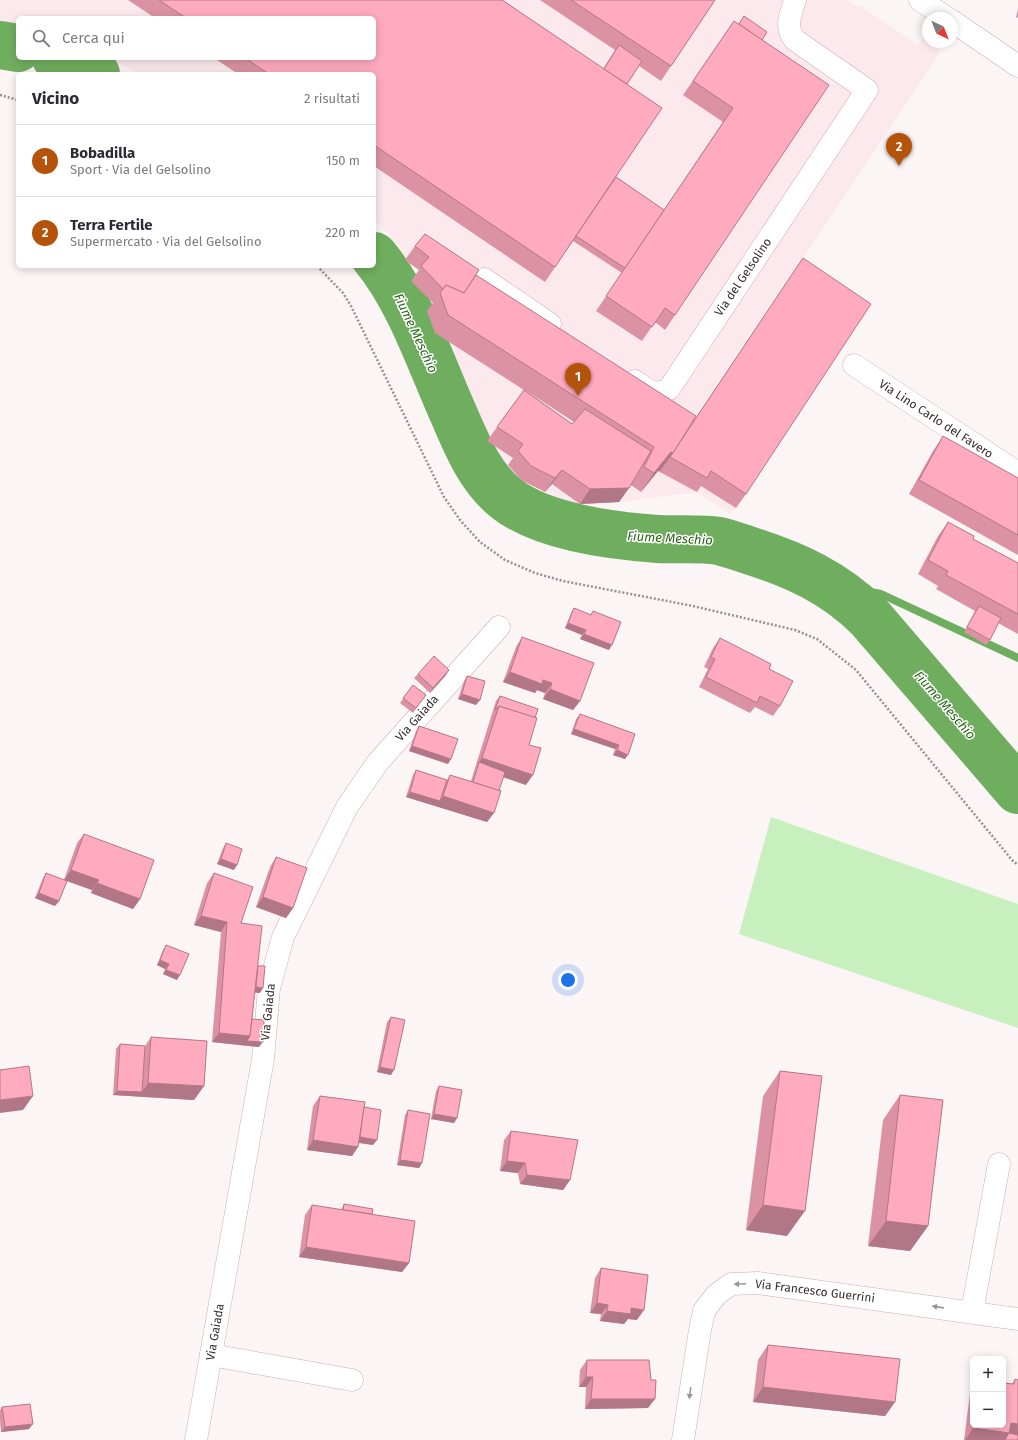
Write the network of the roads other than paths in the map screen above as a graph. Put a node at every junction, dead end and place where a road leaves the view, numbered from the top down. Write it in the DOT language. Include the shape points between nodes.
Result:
graph roads {
  1 [pos="795,0"];
  2 [pos="920,0"];
  3 [pos="938,12"];
  4 [pos="958,25"];
  5 [pos="1018,66"];
  6 [pos="484,279"];
  7 [pos="567,335"];
  8 [pos="854,365"];
  9 [pos="618,370"];
  10 [pos="1018,473"];
  11 [pos="499,627"];
  12 [pos="999,1164"];
  13 [pos="972,1312"];
  14 [pos="1018,1319"];
  15 [pos="211,1355"];
  16 [pos="352,1380"];
  17 [pos="196,1440"];
  18 [pos="684,1440"];
  1 -- 9 [label="street, Via del Gelsolino" via="789,19 790,35 868,90 669,389 660,394 650,392"];
  2 -- 3 [label="street"];
  4 -- 5 [label="street"];
  6 -- 7 [label="street"];
  8 -- 10 [label="street, Via Lino Carlo del Favero"];
  11 -- 15 [label="street, Via Gaiada" via="378,762 347,807 283,937 269,988 263,1059"];
  12 -- 13 [label="street"];
  13 -- 14 [label="street, Via Francesco Guerrini"];
  13 -- 18 [label="street, Via Francesco Guerrini, one-way" via="758,1283 731,1284 716,1295 704,1311"];
  15 -- 16 [label="street"];
  15 -- 17 [label="street, Via Gaiada"];
}
